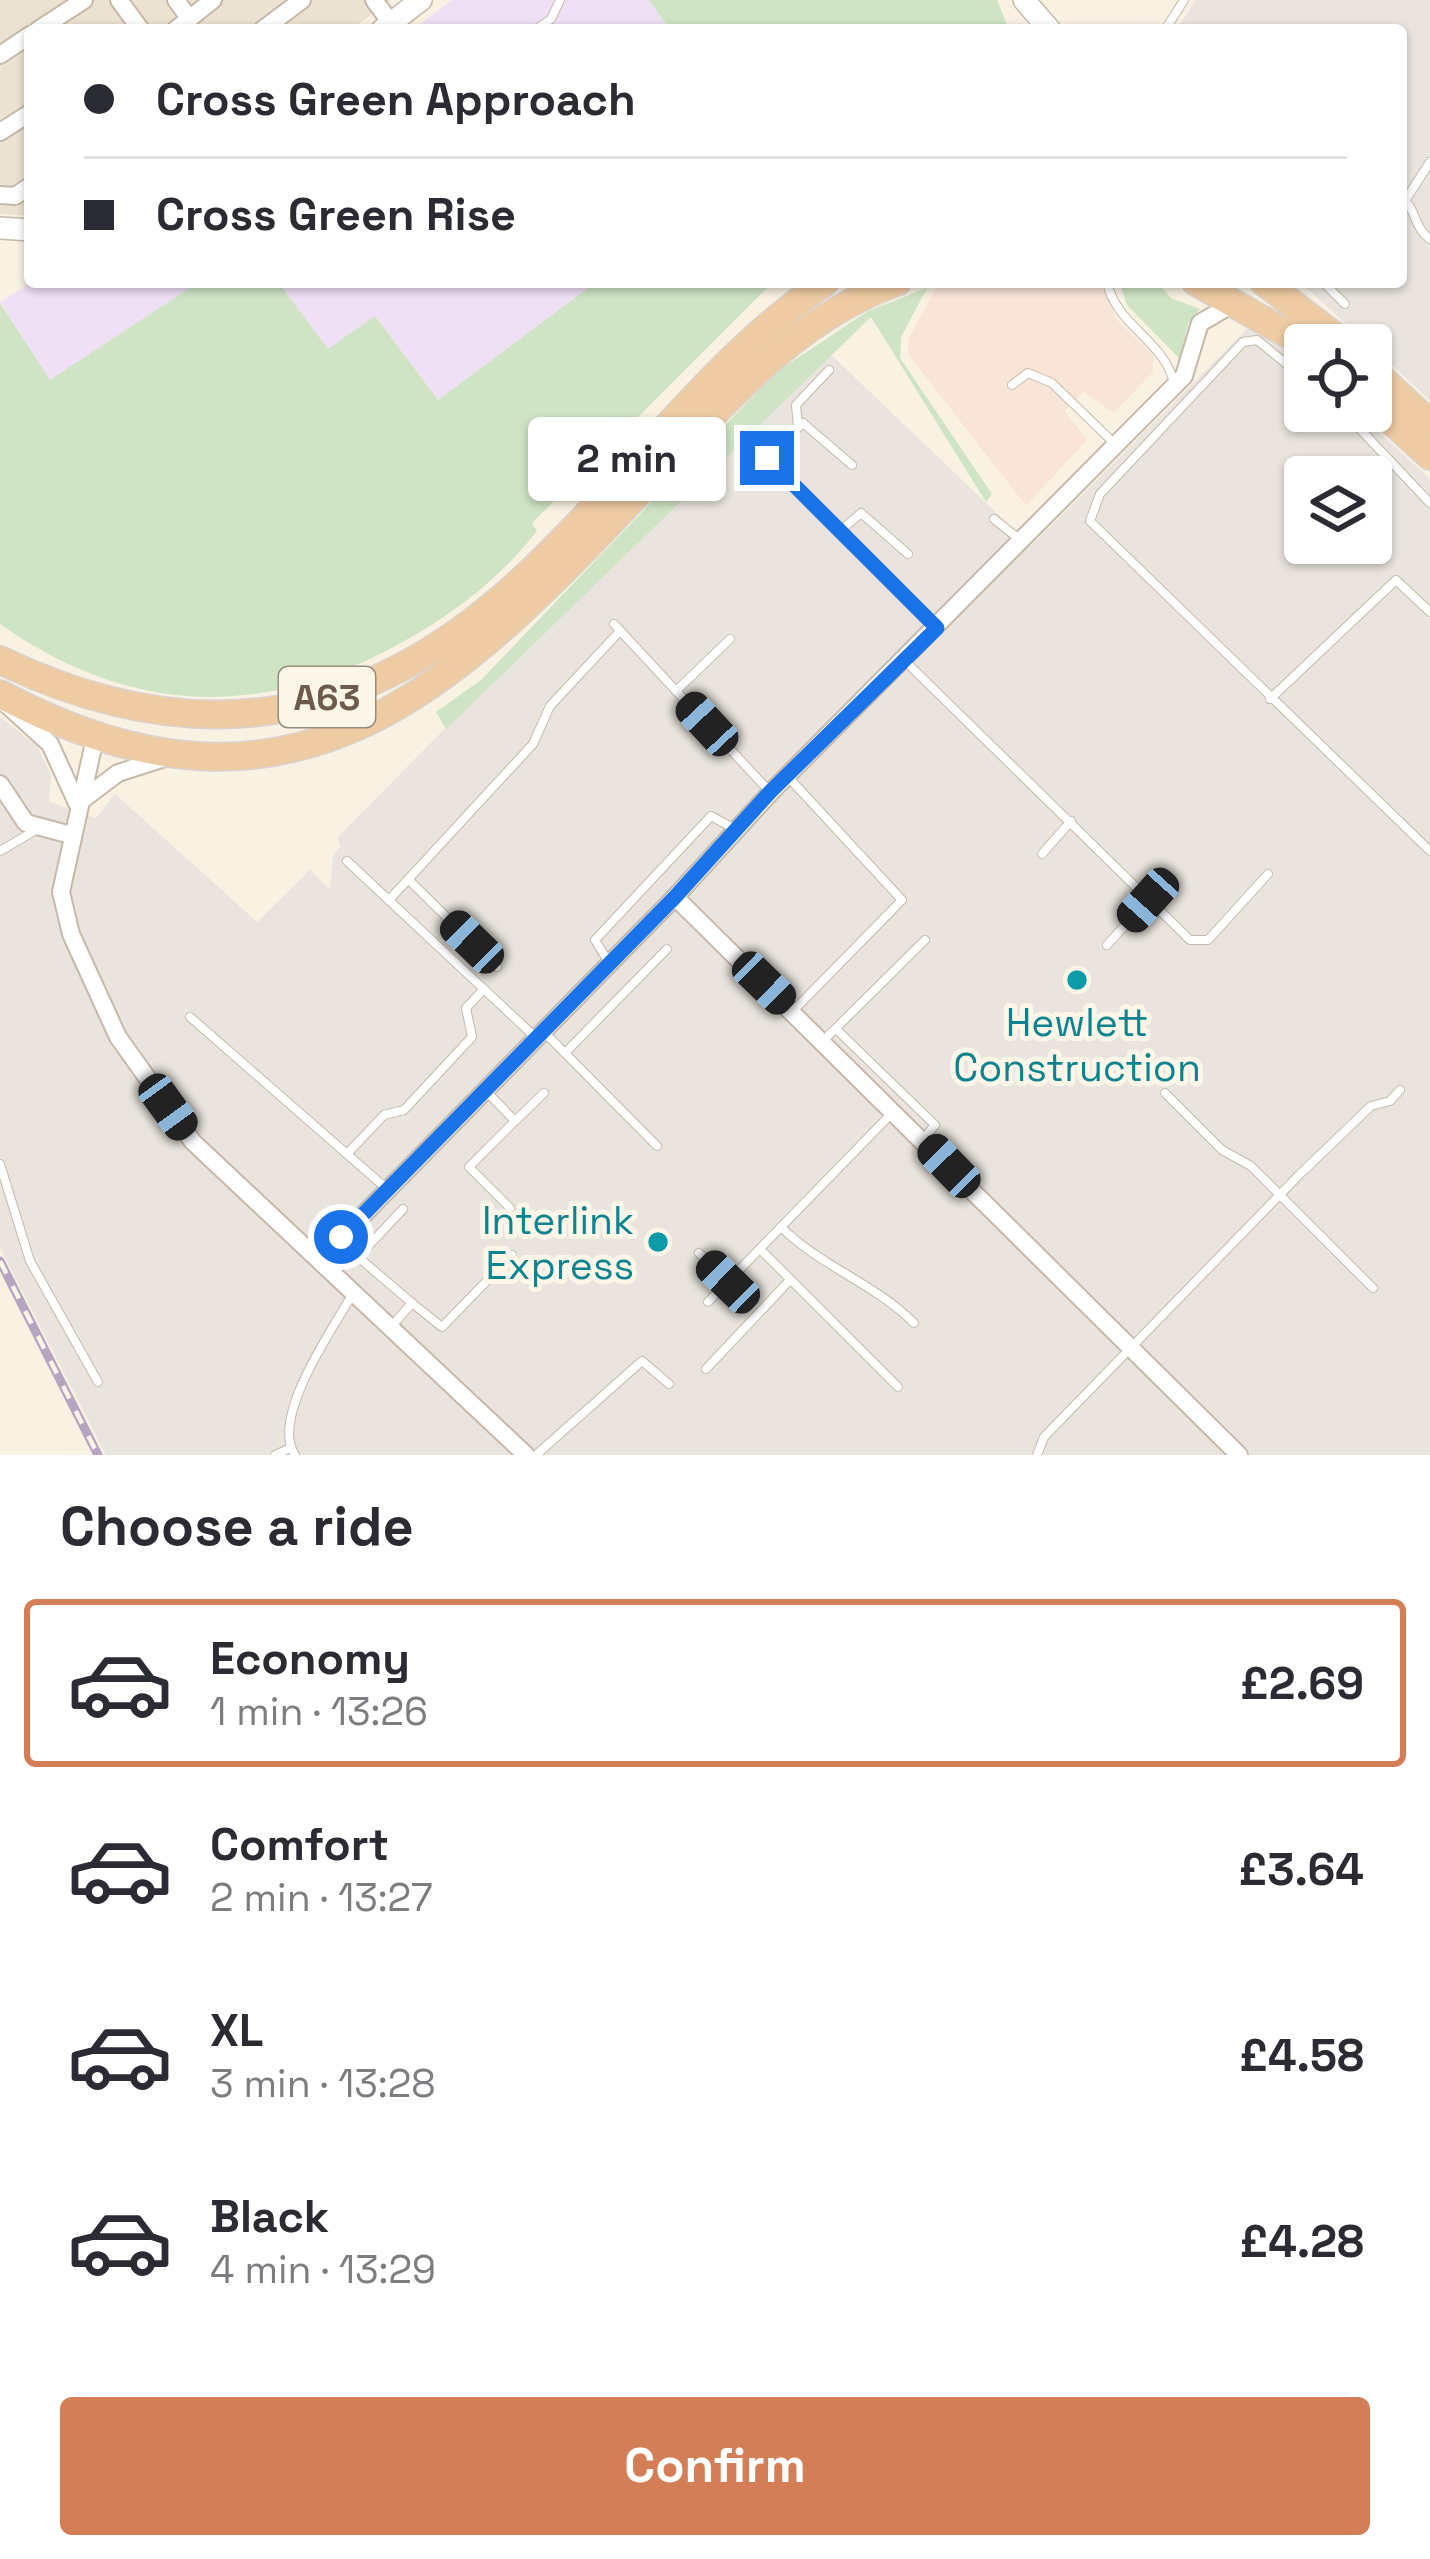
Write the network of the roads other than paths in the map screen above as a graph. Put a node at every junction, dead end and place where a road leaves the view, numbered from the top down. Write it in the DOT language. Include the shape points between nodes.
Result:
graph roads {
  1 [pos="84,0"];
  2 [pos="118,0"];
  3 [pos="176,0"];
  4 [pos="213,0"];
  5 [pos="302,0"];
  6 [pos="421,0"];
  7 [pos="1022,0"];
  8 [pos="47,24"];
  9 [pos="136,24"];
  10 [pos="182,24"];
  11 [pos="270,24"];
  12 [pos="391,24"];
  13 [pos="1044,24"];
  14 [pos="1430,162"];
  15 [pos="1407,194"];
  16 [pos="1407,210"];
  17 [pos="1430,239"];
  18 [pos="817,288"];
  19 [pos="883,288"];
  20 [pos="1109,288"];
  21 [pos="1208,288"];
  22 [pos="1272,288"];
  23 [pos="1329,288"];
  24 [pos="1237,302"];
  25 [pos="1345,304"];
  26 [pos="1319,324"];
  27 [pos="1284,331"];
  28 [pos="1284,361"];
  29 [pos="829,370"];
  30 [pos="1012,385"];
  31 [pos="1174,385"];
  32 [pos="1392,389"];
  33 [pos="1392,421"];
  34 [pos="1430,424"];
  35 [pos="798,427"];
  36 [pos="1363,432"];
  37 [pos="1114,443"];
  38 [pos="755,446"];
  39 [pos="1430,456"];
  40 [pos="767,458"];
  41 [pos="852,464"];
  42 [pos="1430,502"];
  43 [pos="994,519"];
  44 [pos="840,531"];
  45 [pos="1019,538"];
  46 [pos="908,554"];
  47 [pos="1430,612"];
  48 [pos="937,628"];
  49 [pos="730,639"];
  50 [pos="0,660"];
  51 [pos="904,660"];
  52 [pos="55,687"];
  53 [pos="676,691"];
  54 [pos="0,696"];
  55 [pos="1270,700"];
  56 [pos="115,702"];
  57 [pos="95,738"];
  58 [pos="176,755"];
  59 [pos="787,776"];
  60 [pos="0,784"];
  61 [pos="770,792"];
  62 [pos="77,804"];
  63 [pos="1071,821"];
  64 [pos="38,830"];
  65 [pos="736,830"];
  66 [pos="71,836"];
  67 [pos="0,851"];
  68 [pos="1430,851"];
  69 [pos="1042,854"];
  70 [pos="347,861"];
  71 [pos="1268,874"];
  72 [pos="408,879"];
  73 [pos="675,897"];
  74 [pos="388,900"];
  75 [pos="1148,900"];
  76 [pos="925,940"];
  77 [pos="1107,946"];
  78 [pos="667,949"];
  79 [pos="609,962"];
  80 [pos="497,967"];
  81 [pos="484,989"];
  82 [pos="793,1011"];
  83 [pos="190,1017"];
  84 [pos="537,1032"];
  85 [pos="830,1035"];
  86 [pos="565,1053"];
  87 [pos="483,1088"];
  88 [pos="1400,1090"];
  89 [pos="544,1093"];
  90 [pos="1166,1093"];
  91 [pos="895,1110"];
  92 [pos="515,1121"];
  93 [pos="923,1139"];
  94 [pos="657,1146"];
  95 [pos="347,1154"];
  96 [pos="0,1164"];
  97 [pos="387,1189"];
  98 [pos="1280,1195"];
  99 [pos="510,1208"];
  100 [pos="403,1209"];
  101 [pos="781,1227"];
  102 [pos="760,1249"];
  103 [pos="699,1253"];
  104 [pos="512,1255"];
  105 [pos="319,1260"];
  106 [pos="790,1280"];
  107 [pos="728,1282"];
  108 [pos="1373,1288"];
  109 [pos="353,1293"];
  110 [pos="708,1302"];
  111 [pos="412,1304"];
  112 [pos="914,1323"];
  113 [pos="390,1328"];
  114 [pos="1129,1347"];
  115 [pos="706,1370"];
  116 [pos="98,1382"];
  117 [pos="669,1384"];
  118 [pos="898,1387"];
  119 [pos="293,1451"];
  120 [pos="275,1455"];
  121 [pos="526,1455"];
  122 [pos="536,1455"];
  123 [pos="1037,1455"];
  124 [pos="1239,1455"];
  1 -- 8 [label="street"];
  2 -- 9 [label="street"];
  3 -- 10 [label="street"];
  4 -- 10 [label="street"];
  5 -- 11 [label="street"];
  6 -- 12 [label="street"];
  7 -- 13 [label="street"];
  14 -- 15 [label="lane"];
  16 -- 17 [label="lane"];
  18 -- 56 [label="highway, A63" via="742,346 520,582 453,638 374,683 237,718"];
  19 -- 58 [label="highway, A63" via="781,347 536,600 423,694 365,727 291,751"];
  20 -- 31 [label="lane" via="1160,353"];
  21 -- 24 [label="highway"];
  22 -- 26 [label="highway"];
  23 -- 25 [label="lane"];
  24 -- 27 [label="highway"];
  24 -- 31 [label="street" via="1200,323"];
  28 -- 55 [label="lane" via="1264,344 1243,341 1090,511 1090,520"];
  29 -- 35 [label="lane" via="796,405"];
  30 -- 37 [label="lane" via="1028,373 1052,383"];
  31 -- 37 [label="street"];
  32 -- 34 [label="highway"];
  33 -- 39 [label="highway"];
  35 -- 40 [label="lane"];
  35 -- 41 [label="lane" via="808,425"];
  36 -- 42 [label="lane"];
  37 -- 45 [label="street"];
  38 -- 40 [label="lane"];
  40 -- 44 [label="lane"];
  43 -- 45 [label="lane"];
  44 -- 46 [label="lane" via="861,513"];
  44 -- 48 [label="lane"];
  45 -- 48 [label="street"];
  47 -- 55 [label="lane" via="1396,580"];
  48 -- 51 [label="street"];
  49 -- 53 [label="lane"];
  50 -- 52 [label="highway, A63"];
  51 -- 59 [label="street"];
  51 -- 63 [label="lane"];
  52 -- 56 [label="highway, A63"];
  52 -- 57 [label="highway" via="92,722"];
  53 -- 61 [label="lane"];
  53 -- 72 [label="lane" via="617,628 550,706 533,744"];
  54 -- 57 [label="highway, A63"];
  54 -- 62 [label="street" via="50,744"];
  55 -- 68 [label="lane"];
  56 -- 57 [label="highway"];
  57 -- 58 [label="highway, A63"];
  57 -- 62 [label="street"];
  58 -- 62 [label="street" via="118,773"];
  59 -- 61 [label="street"];
  59 -- 82 [label="lane" via="902,900"];
  60 -- 64 [label="street"];
  61 -- 65 [label="street"];
  62 -- 66 [label="street"];
  63 -- 69 [label="lane"];
  63 -- 75 [label="lane"];
  64 -- 66 [label="street"];
  64 -- 67 [label="lane"];
  65 -- 73 [label="street"];
  65 -- 79 [label="lane" via="714,814 595,940"];
  66 -- 105 [label="street" via="62,892 71,934 118,1037 193,1142"];
  70 -- 74 [label="lane"];
  71 -- 75 [label="lane" via="1200,942"];
  72 -- 74 [label="lane"];
  72 -- 80 [label="lane"];
  73 -- 79 [label="street"];
  73 -- 82 [label="street"];
  74 -- 81 [label="lane"];
  75 -- 77 [label="lane"];
  76 -- 85 [label="lane"];
  78 -- 86 [label="lane"];
  79 -- 84 [label="street"];
  81 -- 84 [label="lane"];
  81 -- 95 [label="lane" via="466,1008 472,1037 404,1110 384,1115"];
  82 -- 85 [label="street"];
  83 -- 95 [label="lane"];
  84 -- 86 [label="lane"];
  84 -- 87 [label="street"];
  85 -- 91 [label="street"];
  85 -- 93 [label="lane" via="935,1125"];
  86 -- 94 [label="lane"];
  87 -- 92 [label="lane"];
  87 -- 97 [label="street"];
  88 -- 98 [label="lane" via="1371,1106"];
  89 -- 92 [label="lane"];
  90 -- 98 [label="lane"];
  91 -- 93 [label="street"];
  91 -- 101 [label="lane"];
  92 -- 99 [label="lane" via="470,1167"];
  93 -- 114 [label="street"];
  95 -- 97 [label="lane"];
  96 -- 116 [label="lane" via="30,1261"];
  97 -- 105 [label="street"];
  98 -- 108 [label="lane"];
  98 -- 114 [label="lane"];
  100 -- 111 [label="lane" via="358,1257"];
  101 -- 102 [label="lane"];
  101 -- 112 [label="lane"];
  102 -- 106 [label="lane"];
  102 -- 107 [label="lane"];
  103 -- 107 [label="lane"];
  104 -- 111 [label="lane" via="442,1327"];
  105 -- 109 [label="street"];
  106 -- 115 [label="lane"];
  106 -- 118 [label="lane"];
  107 -- 110 [label="lane"];
  109 -- 113 [label="street"];
  109 -- 119 [label="lane" via="294,1402"];
  111 -- 113 [label="lane"];
  113 -- 121 [label="street"];
  114 -- 123 [label="lane" via="1044,1437"];
  114 -- 124 [label="street"];
  117 -- 122 [label="lane" via="642,1361"];
  119 -- 120 [label="lane"];
}
